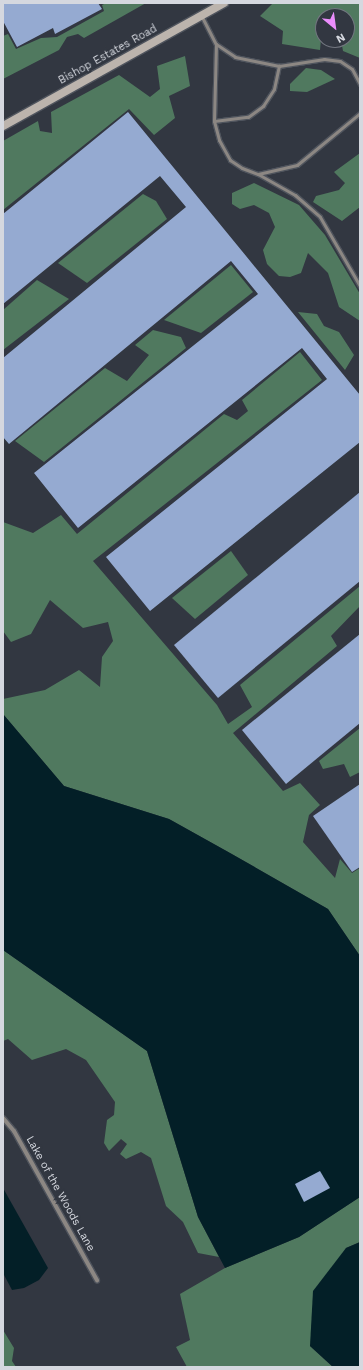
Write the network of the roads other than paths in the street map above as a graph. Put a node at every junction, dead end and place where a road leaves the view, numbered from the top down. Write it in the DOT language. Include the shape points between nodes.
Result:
graph roads {
  1 [pos="224,3"];
  2 [pos="201,15"];
  3 [pos="216,44"];
  4 [pos="279,66"];
  5 [pos="360,84"];
  6 [pos="360,113"];
  7 [pos="214,121"];
  8 [pos="3,126"];
  9 [pos="258,174"];
  10 [pos="360,286"];
  11 [pos="3,1118"];
  12 [pos="97,1280"];
  1 -- 2 [label="street, Bishop Estates Road"];
  2 -- 3 [label="lane"];
  2 -- 8 [label="street, Bishop Estates Road"];
  3 -- 4 [label="lane" via="235,57"];
  3 -- 7 [label="lane"];
  4 -- 5 [label="lane" via="324,59 340,61 352,69"];
  4 -- 7 [label="lane" via="274,90 263,106 248,117"];
  6 -- 9 [label="lane" via="297,165"];
  7 -- 9 [label="lane" via="219,140 230,160"];
  9 -- 10 [label="lane" via="295,195 320,217"];
  11 -- 12 [label="street, Lake of the Woods Lane" via="14,1131"];
}
